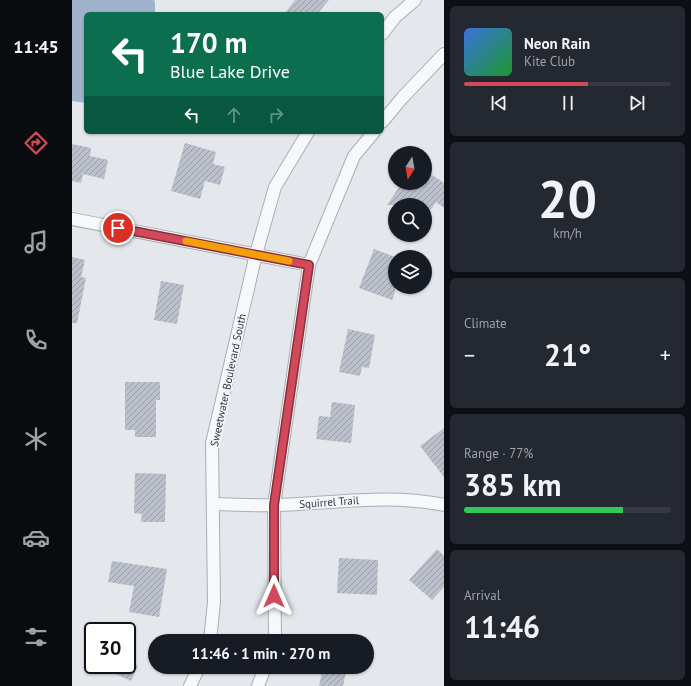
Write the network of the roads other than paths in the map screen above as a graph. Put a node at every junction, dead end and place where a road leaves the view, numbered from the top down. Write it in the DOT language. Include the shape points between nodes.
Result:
graph roads {
  1 [pos="415,0"];
  2 [pos="384,31"];
  3 [pos="444,54"];
  4 [pos="384,120"];
  5 [pos="307,134"];
  6 [pos="372,134"];
  7 [pos="72,219"];
  8 [pos="256,254"];
  9 [pos="309,265"];
  10 [pos="213,504"];
  11 [pos="274,505"];
  12 [pos="444,505"];
  13 [pos="211,634"];
  14 [pos="275,634"];
  15 [pos="196,674"];
  16 [pos="262,674"];
  17 [pos="190,686"];
  18 [pos="258,686"];
  1 -- 2 [label="street" via="395,17"];
  3 -- 4 [label="street"];
  5 -- 8 [label="street, Sweetwater Boulevard South" via="275,187"];
  6 -- 9 [label="street" via="354,156"];
  7 -- 8 [label="street"];
  8 -- 9 [label="street"];
  8 -- 10 [label="street, Sweetwater Boulevard South" via="212,443"];
  9 -- 11 [label="street"];
  10 -- 11 [label="street, Squirrel Trail"];
  10 -- 13 [label="street, Sweetwater Boulevard South" via="214,602"];
  11 -- 12 [label="street, Squirrel Trail" via="382,498 420,500"];
  11 -- 14 [label="street"];
  15 -- 17 [label="street"];
  16 -- 18 [label="street"];
}
